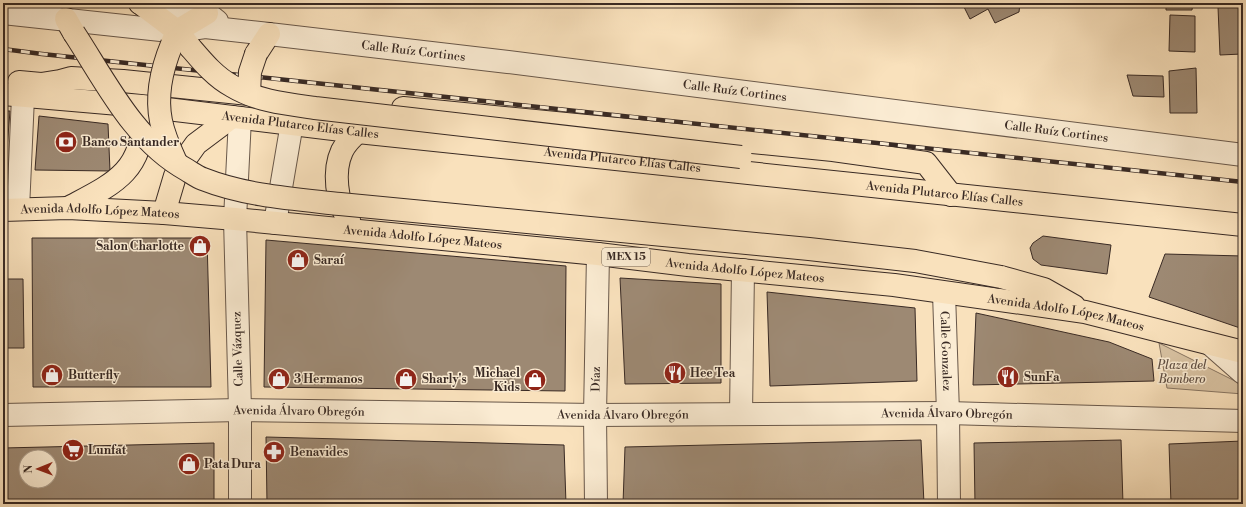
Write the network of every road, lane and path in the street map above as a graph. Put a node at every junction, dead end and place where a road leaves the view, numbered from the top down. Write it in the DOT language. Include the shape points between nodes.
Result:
graph roads {
  1 [pos="140,3"];
  2 [pos="3,13"];
  3 [pos="208,13"];
  4 [pos="70,26"];
  5 [pos="227,30"];
  6 [pos="269,34"];
  7 [pos="180,41"];
  8 [pos="3,80"];
  9 [pos="249,94"];
  10 [pos="13,95"];
  11 [pos="142,106"];
  12 [pos="236,117"];
  13 [pos="292,123"];
  14 [pos="358,132"];
  15 [pos="1243,156"];
  16 [pos="177,165"];
  17 [pos="951,195"];
  18 [pos="68,208"];
  19 [pos="11,209"];
  20 [pos="164,213"];
  21 [pos="235,219"];
  22 [pos="275,223"];
  23 [pos="1243,225"];
  24 [pos="358,230"];
  25 [pos="598,254"];
  26 [pos="743,270"];
  27 [pos="944,293"];
  28 [pos="1085,312"];
  29 [pos="1210,344"];
  30 [pos="1243,352"];
  31 [pos="1243,373"];
  32 [pos="240,410"];
  33 [pos="948,413"];
  34 [pos="741,414"];
  35 [pos="3,415"];
  36 [pos="595,415"];
  37 [pos="1243,420"];
  38 [pos="240,504"];
  39 [pos="596,504"];
  40 [pos="949,504"];
  1 -- 3 [label="street"];
  1 -- 7 [label="highway"];
  2 -- 4 [label="street, Calle Ruíz Cortines"];
  3 -- 5 [label="street"];
  3 -- 7 [label="highway"];
  4 -- 7 [label="street, Calle Ruíz Cortines"];
  4 -- 16 [label="highway, bridge" via="127,116 157,150"];
  5 -- 6 [label="street, Calle Ruíz Cortines"];
  5 -- 7 [label="street, Calle Ruíz Cortines" via="205,27"];
  6 -- 9 [label="highway, bridge" via="256,54 250,72"];
  6 -- 15 [label="street, Calle Ruíz Cortines" via="501,61"];
  7 -- 9 [label="highway, bridge" via="231,86"];
  7 -- 16 [label="highway, bridge" via="166,58 161,79 161,120"];
  8 -- 17 [label="highway" via="41,84 71,78 123,81 833,150 926,163"];
  9 -- 17 [label="highway, bridge" via="264,100 315,108 862,171 930,184"];
  10 -- 11 [label="highway, Avenida Plutarco Elías Calles"];
  10 -- 19 [label="street"];
  11 -- 12 [label="highway, Avenida Plutarco Elías Calles"];
  11 -- 18 [label="highway" via="143,129 138,152 128,170 115,182"];
  12 -- 13 [label="highway, Avenida Plutarco Elías Calles"];
  12 -- 20 [label="highway" via="192,149 174,176"];
  12 -- 21 [label="street, Calle Vázquez"];
  13 -- 14 [label="highway, Avenida Plutarco Elías Calles"];
  13 -- 22 [label="street"];
  14 -- 17 [label="highway, Avenida Plutarco Elías Calles"];
  14 -- 24 [label="highway" via="348,141 342,153 337,177 342,210"];
  16 -- 28 [label="highway, bridge" via="202,179 239,190 278,197 809,249 915,262 1001,277 1044,289"];
  17 -- 23 [label="highway, Avenida Plutarco Elías Calles"];
  18 -- 19 [label="highway, Avenida Adolfo López Mateos / MEX 15"];
  18 -- 20 [label="highway, Avenida Adolfo López Mateos / MEX 15"];
  20 -- 21 [label="highway, Avenida Adolfo López Mateos / MEX 15"];
  21 -- 22 [label="highway, Avenida Adolfo López Mateos / MEX 15"];
  21 -- 32 [label="street, Calle Vázquez"];
  22 -- 24 [label="highway, Avenida Adolfo López Mateos / MEX 15"];
  24 -- 25 [label="highway, Avenida Adolfo López Mateos / MEX 15"];
  25 -- 26 [label="highway, Avenida Adolfo López Mateos / MEX 15"];
  25 -- 36 [label="street, Díaz"];
  26 -- 27 [label="highway, Avenida Adolfo López Mateos / MEX 15"];
  26 -- 34 [label="street"];
  27 -- 28 [label="highway, Avenida Adolfo López Mateos / MEX 15"];
  27 -- 33 [label="street, Calle Gonzalez"];
  28 -- 29 [label="highway, Avenida Adolfo López Mateos / MEX 15"];
  29 -- 30 [label="highway, Avenida Adolfo López Mateos / MEX 15"];
  29 -- 31 [label="street"];
  32 -- 35 [label="street, Avenida Álvaro Obregón"];
  32 -- 36 [label="street, Avenida Álvaro Obregón"];
  32 -- 38 [label="street, Calle Vázquez"];
  33 -- 34 [label="street, Avenida Álvaro Obregón"];
  33 -- 37 [label="street, Avenida Álvaro Obregón"];
  33 -- 40 [label="street, Calle Gonzalez"];
  34 -- 36 [label="street, Avenida Álvaro Obregón"];
  36 -- 39 [label="street, Díaz"];
}
